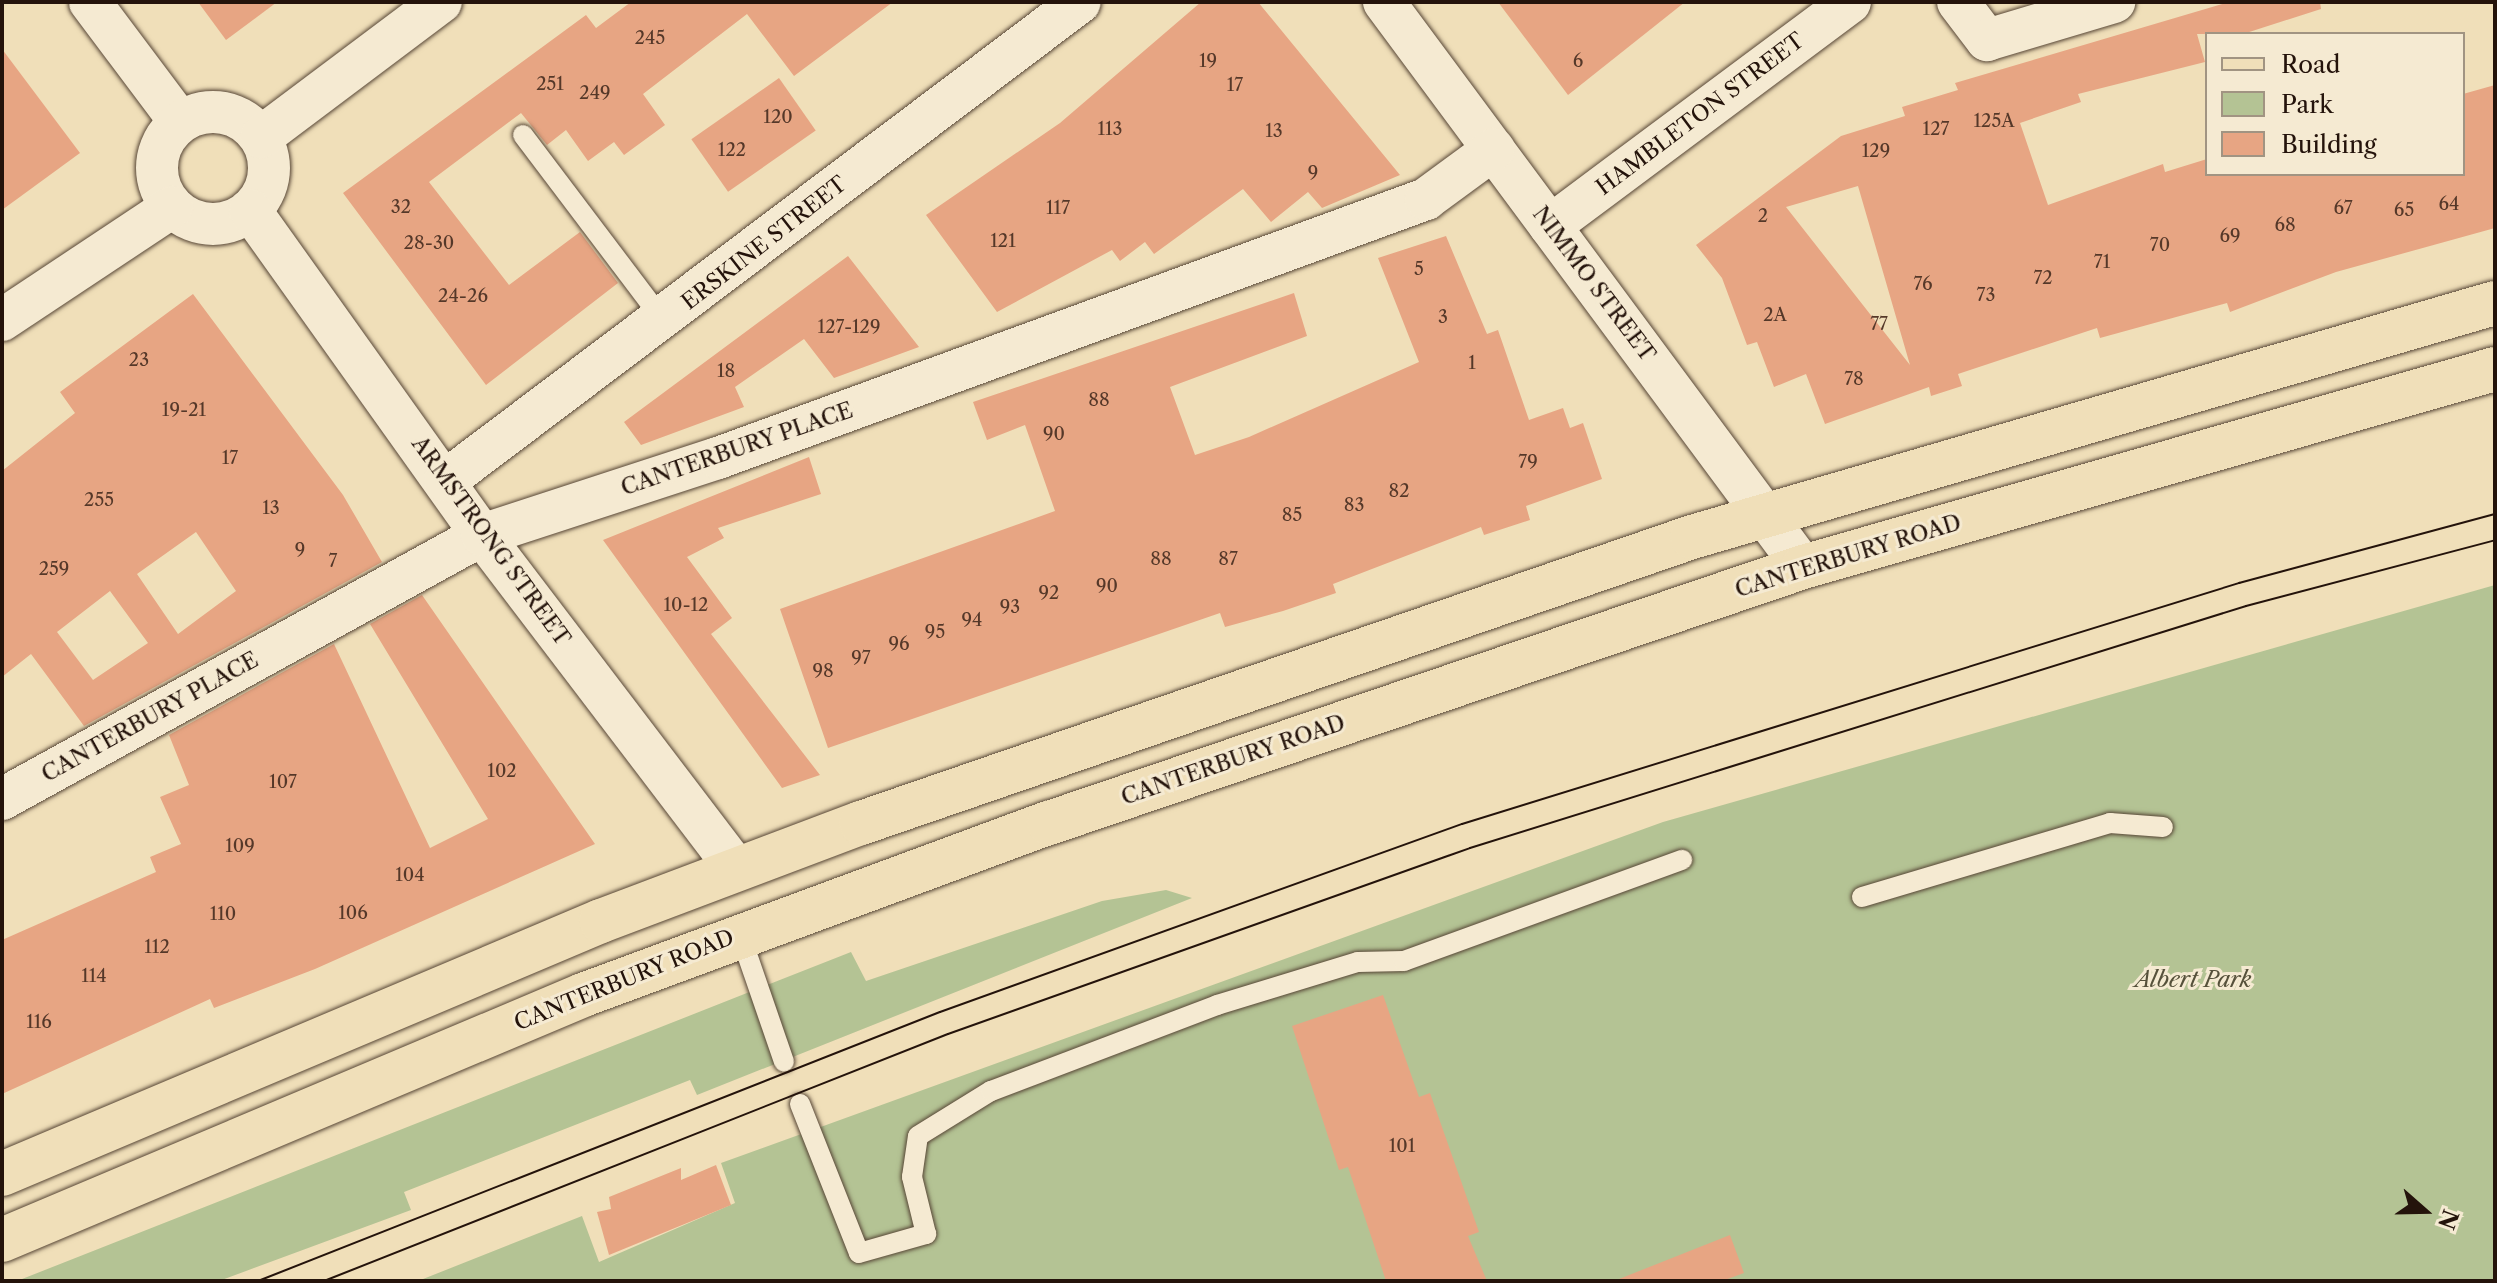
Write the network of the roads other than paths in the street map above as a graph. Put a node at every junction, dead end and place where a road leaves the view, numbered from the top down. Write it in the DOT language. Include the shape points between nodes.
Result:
graph roads {
  1 [pos="90,2"];
  2 [pos="441,2"];
  3 [pos="1080,2"];
  4 [pos="1384,2"];
  5 [pos="1850,2"];
  6 [pos="1958,2"];
  7 [pos="2114,2"];
  8 [pos="180,122"];
  9 [pos="523,135"];
  10 [pos="261,137"];
  11 [pos="1494,149"];
  12 [pos="172,207"];
  13 [pos="250,210"];
  14 [pos="1550,226"];
  15 [pos="2495,303"];
  16 [pos="2,320"];
  17 [pos="663,320"];
  18 [pos="2495,369"];
  19 [pos="445,481"];
  20 [pos="1764,515"];
  21 [pos="482,535"];
  22 [pos="1803,567"];
  23 [pos="2,799"];
  24 [pos="2163,827"];
  25 [pos="1682,860"];
  26 [pos="736,868"];
  27 [pos="1862,897"];
  28 [pos="740,934"];
  29 [pos="784,1062"];
  30 [pos="800,1104"];
  31 [pos="2,1174"];
  32 [pos="2,1240"];
  1 -- 8 [label="street"];
  2 -- 10 [label="street"];
  3 -- 17 [label="street, ERSKINE STREET"];
  4 -- 11 [label="street, NIMMO STREET"];
  5 -- 14 [label="street, HAMBLETON STREET"];
  6 -- 7 [label="street" via="1987,40"];
  8 -- 10 [label="street" via="215,111 233,115"];
  8 -- 12 [label="street" via="158,153 156,172"];
  9 -- 17 [label="lane"];
  10 -- 13 [label="street" via="267,184"];
  11 -- 14 [label="street, NIMMO STREET"];
  11 -- 21 [label="street, CANTERBURY PLACE" via="1426,199 718,458"];
  12 -- 13 [label="street" via="210,224"];
  12 -- 16 [label="street"];
  13 -- 19 [label="street, ARMSTRONG STREET"];
  14 -- 20 [label="street, NIMMO STREET"];
  15 -- 20 [label="main road"];
  17 -- 19 [label="street, ERSKINE STREET"];
  18 -- 22 [label="main road, CANTERBURY ROAD"];
  19 -- 21 [label="street, ARMSTRONG STREET"];
  20 -- 22 [label="street, NIMMO STREET"];
  20 -- 26 [label="main road"];
  21 -- 23 [label="street, CANTERBURY PLACE"];
  21 -- 26 [label="street, ARMSTRONG STREET"];
  22 -- 28 [label="main road, CANTERBURY ROAD"];
  24 -- 27 [label="lane" via="2110,823"];
  25 -- 30 [label="lane" via="1404,961 1358,962 1217,1005 991,1091 918,1136 912,1177 926,1234 859,1253"];
  26 -- 31 [label="main road"];
  28 -- 29 [label="lane"];
  28 -- 32 [label="main road, CANTERBURY ROAD"];
}
